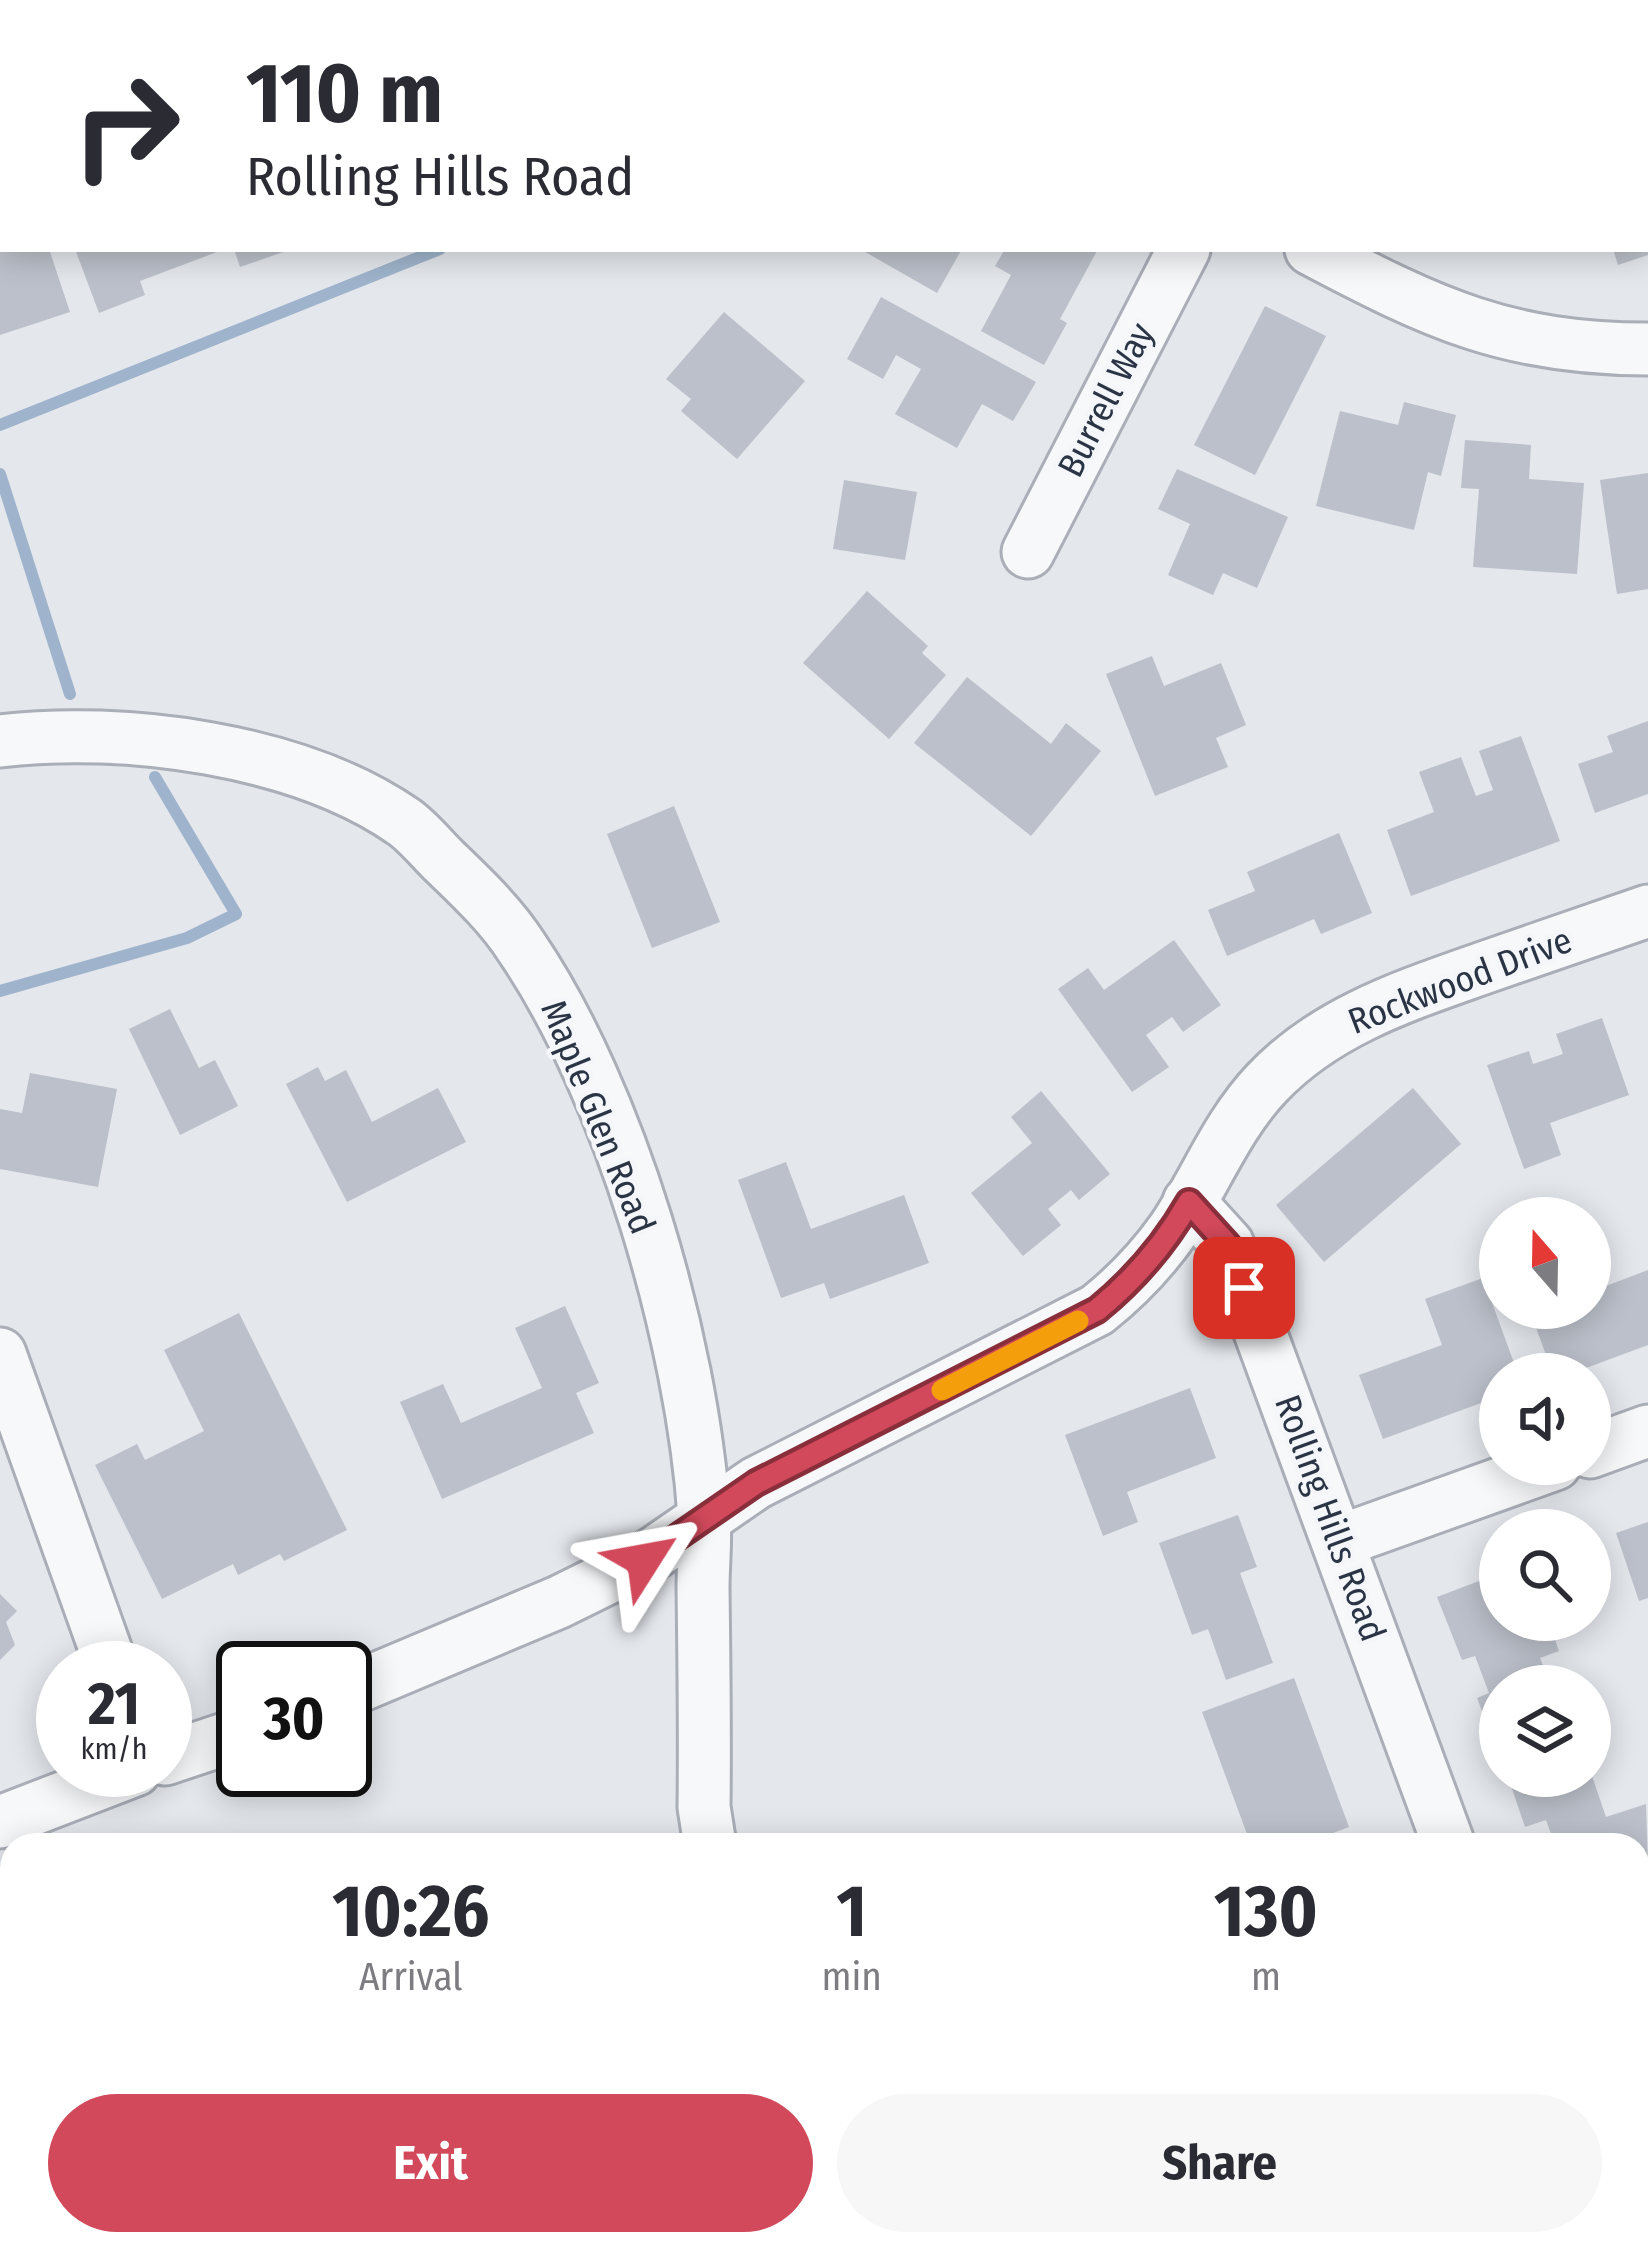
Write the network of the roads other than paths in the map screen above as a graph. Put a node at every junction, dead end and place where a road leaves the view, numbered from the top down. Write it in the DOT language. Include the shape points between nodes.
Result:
graph roads {
  1 [pos="1182,252"];
  2 [pos="1317,252"];
  3 [pos="1648,349"];
  4 [pos="1028,552"];
  5 [pos="0,741"];
  6 [pos="1648,911"];
  7 [pos="1189,1202"];
  8 [pos="0,1354"];
  9 [pos="1648,1431"];
  10 [pos="1611,1444"];
  11 [pos="1497,1485"];
  12 [pos="705,1519"];
  13 [pos="1340,1541"];
  14 [pos="102,1641"];
  15 [pos="372,1681"];
  16 [pos="65,1797"];
  17 [pos="0,1822"];
  18 [pos="708,1833"];
  19 [pos="1445,1833"];
  1 -- 4 [label="street, Burrell Way"];
  2 -- 3 [label="street" via="1455,320 1522,339"];
  5 -- 12 [label="street, Maple Glen Road" via="148,741 341,788 405,823 491,909 522,946 576,1043 628,1170 678,1349"];
  6 -- 7 [label="street, Rockwood Drive" via="1402,997 1330,1032 1264,1086"];
  7 -- 12 [label="street, Rockwood Drive" via="1127,1286 1097,1310 756,1483"];
  7 -- 13 [label="street, Rolling Hills Road" via="1228,1245"];
  8 -- 14 [label="street"];
  9 -- 10 [label="street"];
  11 -- 13 [label="street"];
  12 -- 15 [label="street, Rockwood Drive" via="559,1602"];
  12 -- 18 [label="street, Maple Glen Road"];
  13 -- 19 [label="street, Rolling Hills Road"];
  16 -- 17 [label="street"];
}
